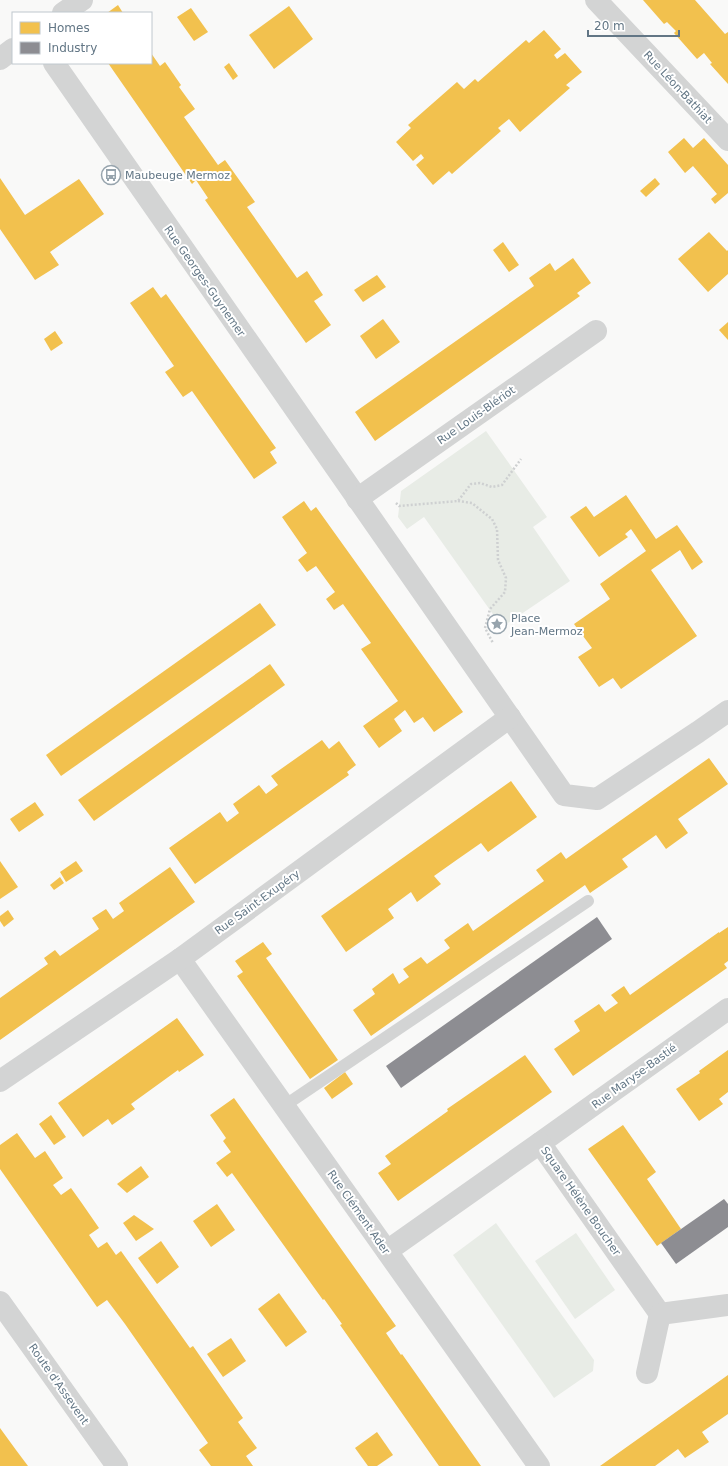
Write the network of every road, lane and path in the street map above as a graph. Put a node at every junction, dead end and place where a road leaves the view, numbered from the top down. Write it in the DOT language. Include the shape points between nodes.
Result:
graph roads {
  1 [pos="82,0"];
  2 [pos="596,0"];
  3 [pos="64,12"];
  4 [pos="12,50"];
  5 [pos="0,59"];
  6 [pos="55,64"];
  7 [pos="728,140"];
  8 [pos="596,331"];
  9 [pos="521,459"];
  10 [pos="379,483"];
  11 [pos="357,499"];
  12 [pos="458,501"];
  13 [pos="496,648"];
  14 [pos="510,717"];
  15 [pos="726,717"];
  16 [pos="588,901"];
  17 [pos="180,959"];
  18 [pos="728,1009"];
  19 [pos="0,1081"];
  20 [pos="284,1106"];
  21 [pos="540,1143"];
  22 [pos="387,1251"];
  23 [pos="0,1302"];
  24 [pos="728,1305"];
  25 [pos="660,1314"];
  26 [pos="648,1373"];
  27 [pos="117,1466"];
  28 [pos="539,1466"];
  1 -- 3 [label="street"];
  2 -- 7 [label="street, Rue Léon-Bathiat"];
  4 -- 5 [label="street"];
  6 -- 11 [label="street, Rue Georges-Guynemer"];
  8 -- 10 [label="street, Rue Louis-Blériot"];
  9 -- 12 [label="path" via="502,485 492,487 480,483 471,484"];
  10 -- 11 [label="street, Rue Louis-Blériot"];
  10 -- 12 [label="path" via="399,506"];
  11 -- 14 [label="street"];
  12 -- 13 [label="path" via="472,503 492,520 497,529 498,560 506,578 504,592 490,609 485,628"];
  14 -- 15 [label="street" via="564,794 597,799"];
  14 -- 17 [label="street, Rue Saint-Exupéry"];
  16 -- 20 [label="lane"];
  17 -- 19 [label="street, Rue Saint-Exupéry"];
  17 -- 20 [label="street, Rue Clément Ader"];
  18 -- 21 [label="street, Rue Maryse-Bastié"];
  20 -- 22 [label="street, Rue Clément Ader"];
  21 -- 22 [label="street, Square Hélène Boucher"];
  21 -- 25 [label="street, Square Hélène Boucher"];
  22 -- 28 [label="street, Rue Clément Ader"];
  23 -- 27 [label="street, Route d'Assevent"];
  24 -- 25 [label="street"];
  25 -- 26 [label="street"];
}
